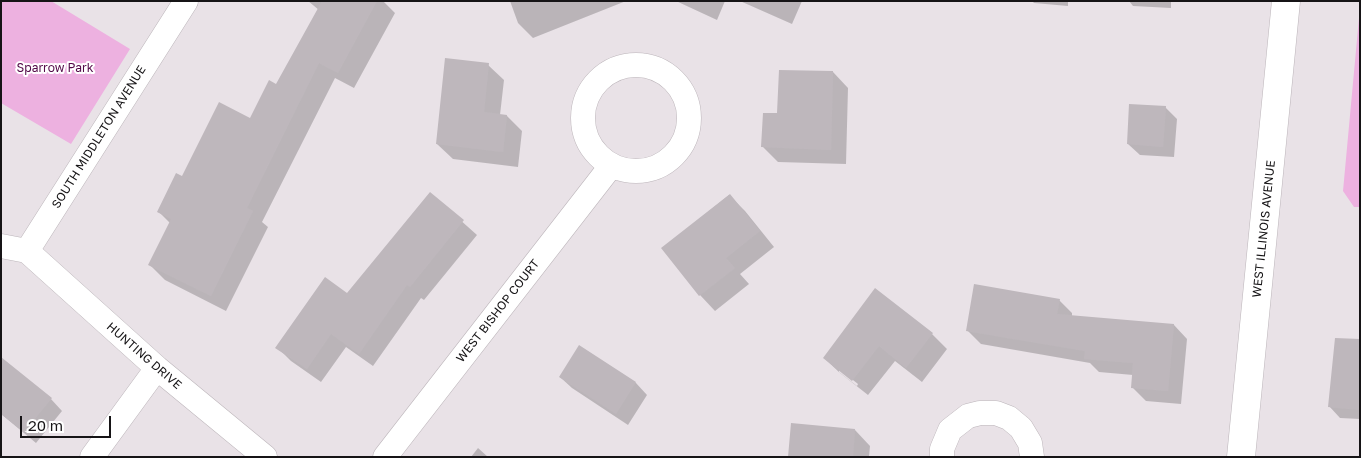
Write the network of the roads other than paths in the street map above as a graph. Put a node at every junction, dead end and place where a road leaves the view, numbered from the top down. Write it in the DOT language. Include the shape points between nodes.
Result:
graph roads {
  1 [pos="186,1"];
  2 [pos="1286,1"];
  3 [pos="611,166"];
  4 [pos="1,246"];
  5 [pos="27,251"];
  6 [pos="157,368"];
  7 [pos="92,457"];
  8 [pos="265,457"];
  9 [pos="385,457"];
  10 [pos="942,457"];
  11 [pos="1032,457"];
  12 [pos="1241,457"];
  1 -- 5 [label="street, SOUTH MIDDLETON AVENUE"];
  2 -- 12 [label="main road, WEST ILLINOIS AVENUE"];
  3 -- 3 [label="street" via="632,172 652,169 671,159 684,142 689,122 687,101 676,83 660,70 640,64 619,67 601,77 588,94 582,114 585,135 595,153"];
  3 -- 9 [label="street, WEST BISHOP COURT"];
  4 -- 5 [label="street"];
  5 -- 6 [label="street, HUNTING DRIVE"];
  6 -- 7 [label="street"];
  6 -- 8 [label="street, HUNTING DRIVE"];
  10 -- 11 [label="street" via="950,430 968,416 996,413 1021,428 1030,443"];
}
